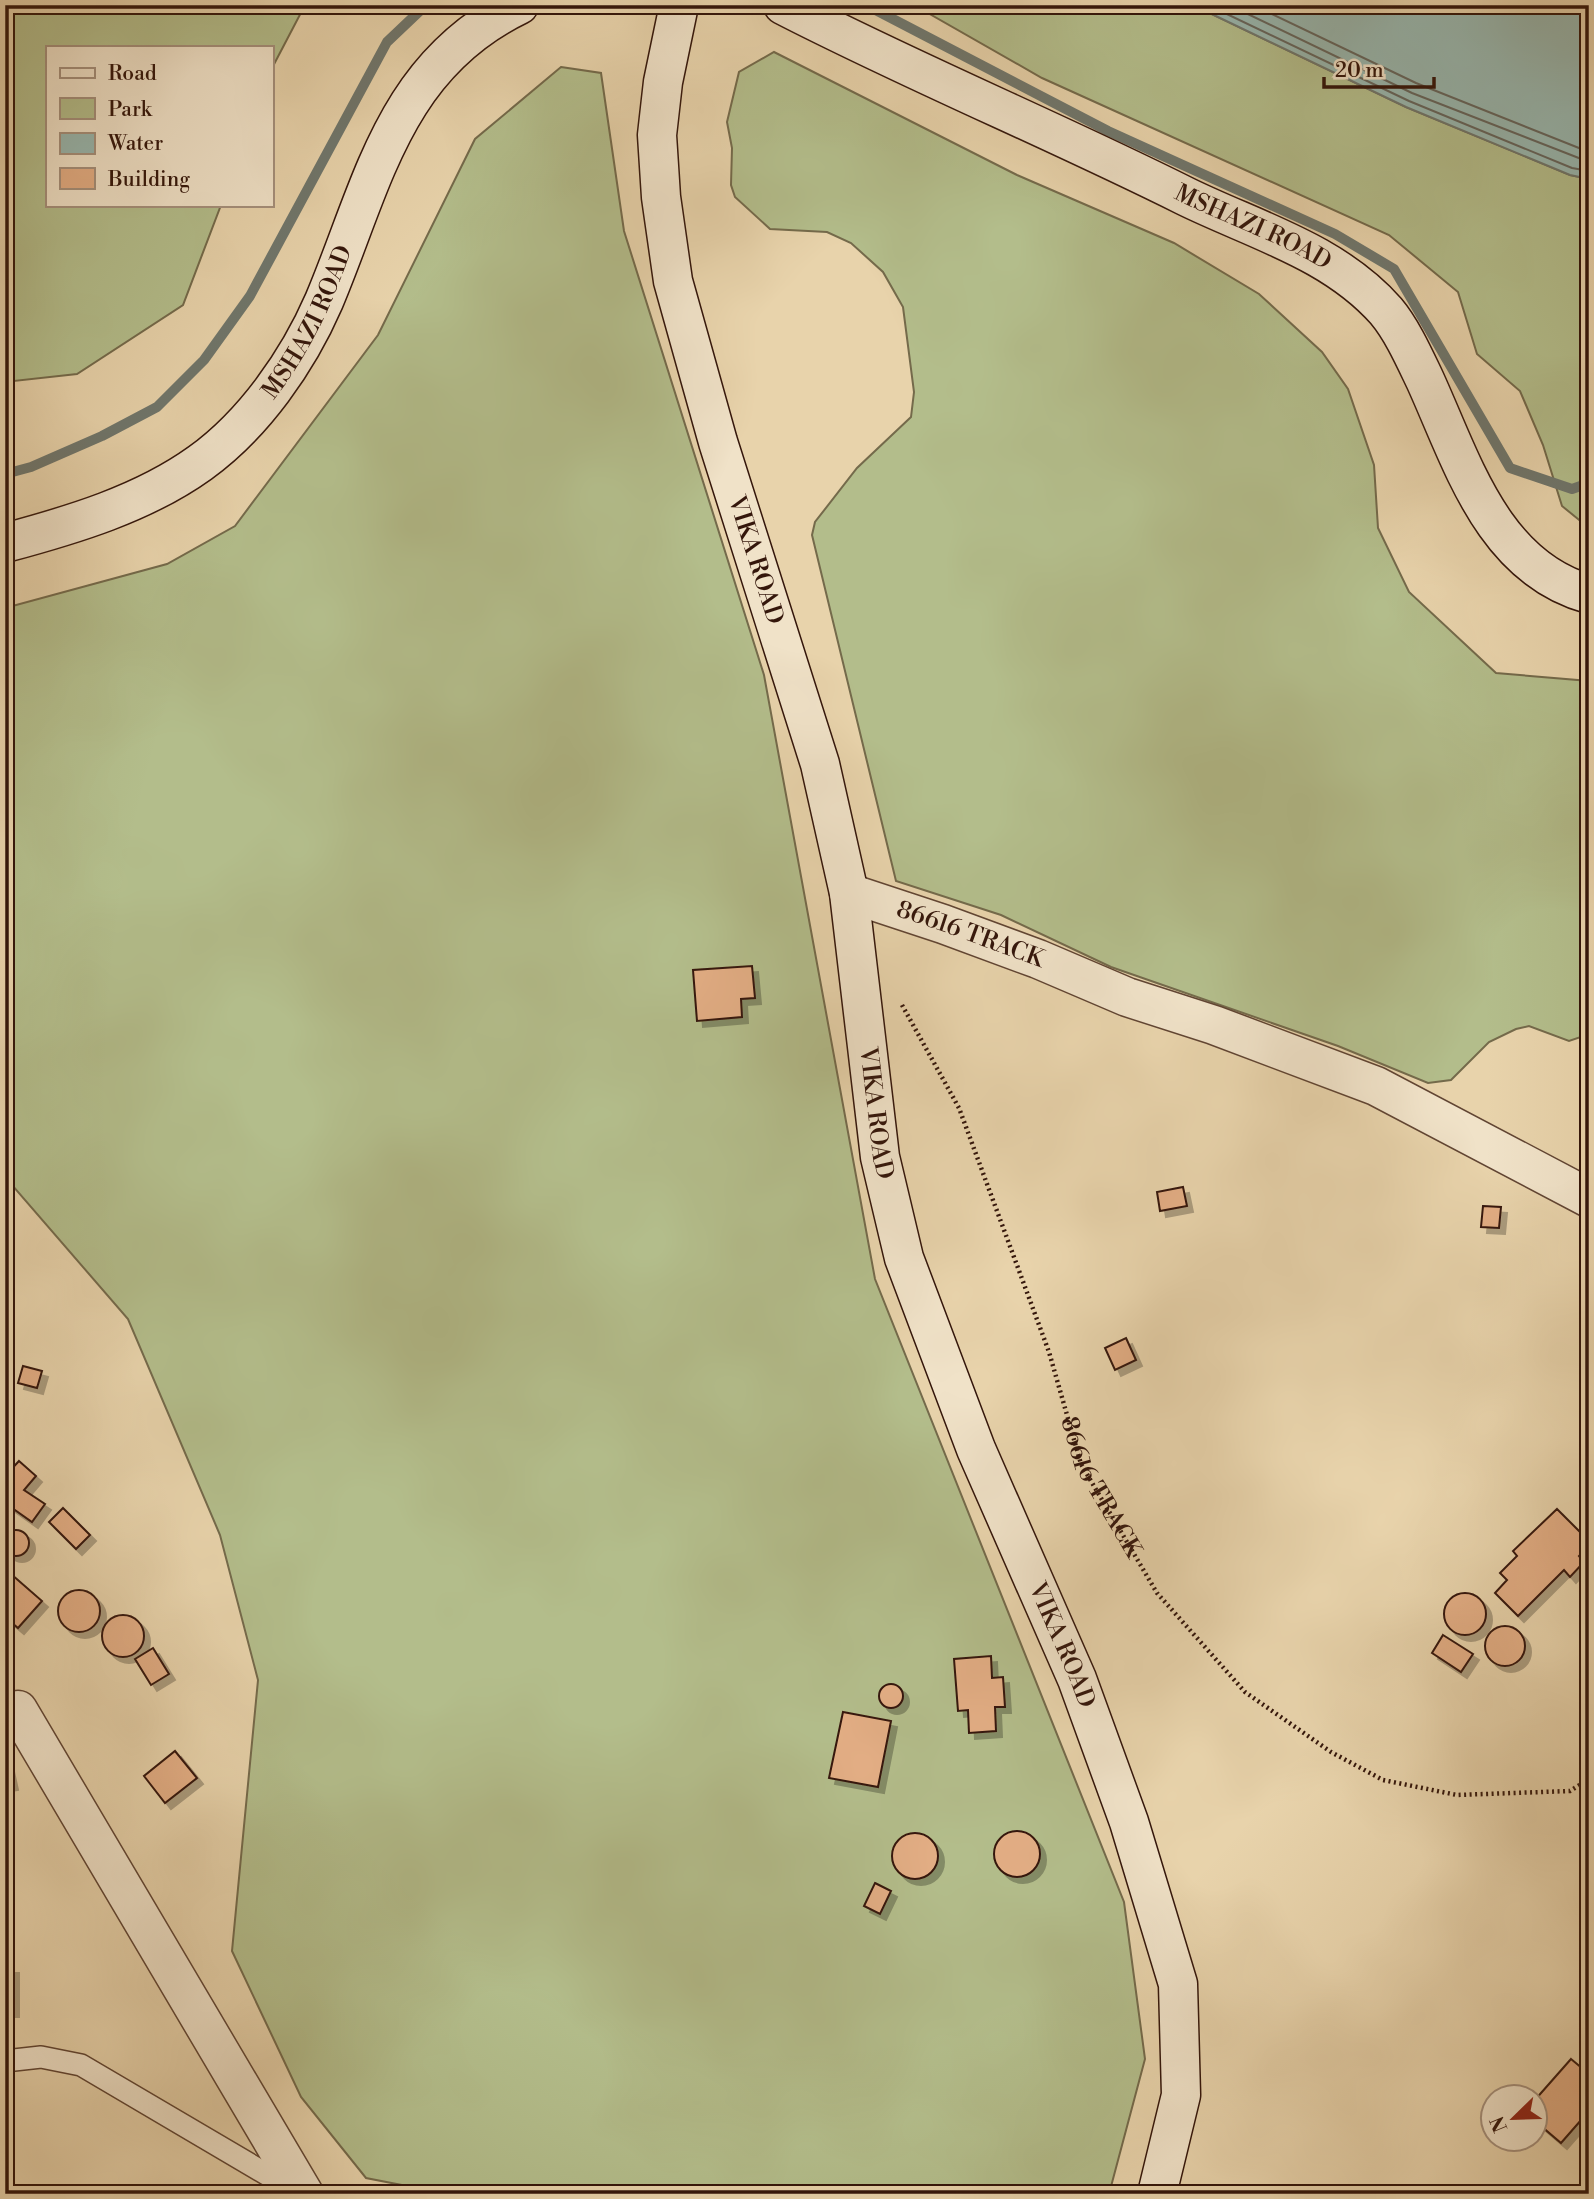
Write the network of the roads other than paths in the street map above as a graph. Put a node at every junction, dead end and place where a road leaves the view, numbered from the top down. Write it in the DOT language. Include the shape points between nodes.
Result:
graph roads {
  1 [pos="519,5"];
  2 [pos="679,5"];
  3 [pos="783,5"];
  4 [pos="5,543"];
  5 [pos="1589,594"];
  6 [pos="849,893"];
  7 [pos="1589,1198"];
  8 [pos="18,1710"];
  9 [pos="5,2061"];
  10 [pos="302,2194"];
  11 [pos="1157,2194"];
  1 -- 4 [label="street, MSHAZI ROAD" via="495,17 446,57 408,102 373,171 323,303 282,376 240,427 200,463 140,496 71,525"];
  2 -- 6 [label="street, VIKA ROAD" via="657,135 673,281 718,442 820,764"];
  3 -- 5 [label="street, MSHAZI ROAD" via="1294,243 1343,274 1386,312 1413,355 1494,525 1531,566"];
  6 -- 7 [label="street, 86616 TRACK" via="1377,1086"];
  6 -- 11 [label="street, VIKA ROAD" via="880,1157 904,1258 976,1449 1077,1679 1129,1822 1178,1984 1181,2095"];
  8 -- 10 [label="street"];
  9 -- 10 [label="lane" via="41,2057 81,2065"];
}
